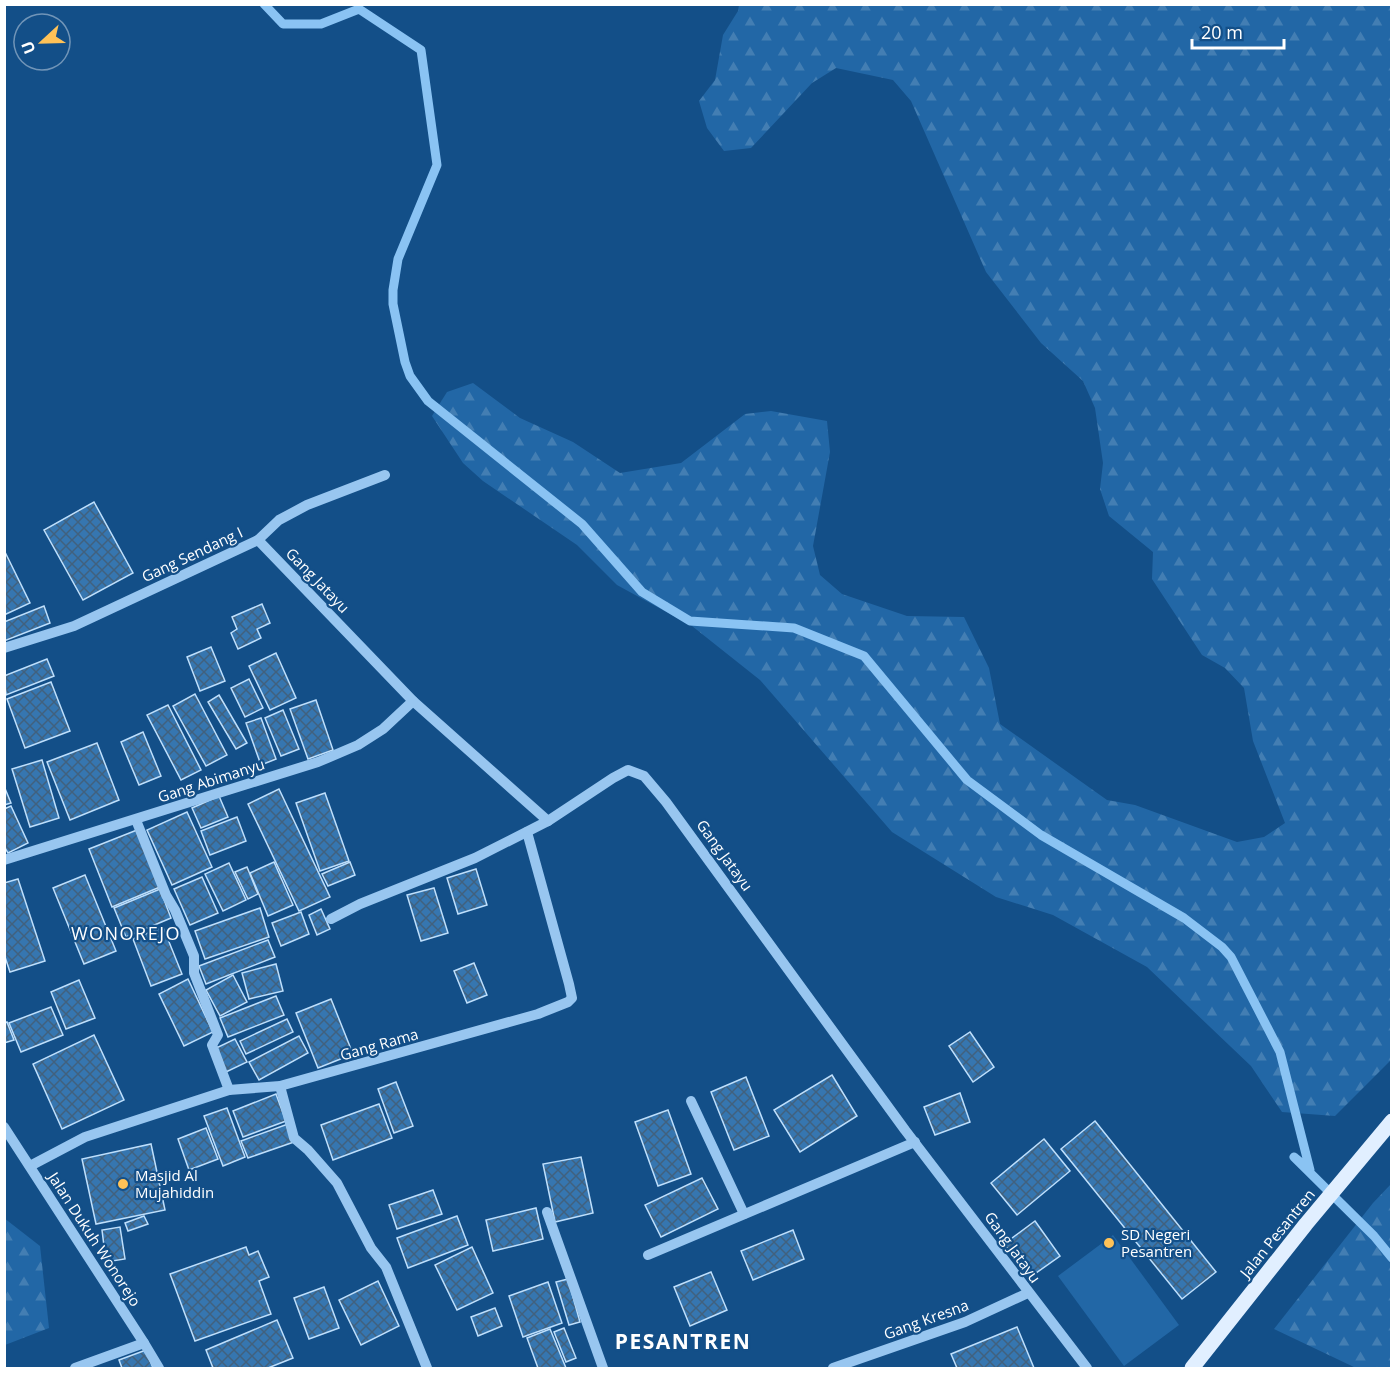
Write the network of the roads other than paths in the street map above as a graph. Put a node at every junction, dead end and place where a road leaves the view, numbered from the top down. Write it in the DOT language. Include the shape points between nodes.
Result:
graph roads {
  1 [pos="385,475"];
  2 [pos="258,540"];
  3 [pos="4,648"];
  4 [pos="413,701"];
  5 [pos="136,820"];
  6 [pos="548,821"];
  7 [pos="527,832"];
  8 [pos="4,860"];
  9 [pos="331,919"];
  10 [pos="280,1086"];
  11 [pos="229,1090"];
  12 [pos="691,1101"];
  13 [pos="1392,1121"];
  14 [pos="4,1127"];
  15 [pos="915,1142"];
  16 [pos="30,1166"];
  17 [pos="547,1212"];
  18 [pos="744,1214"];
  19 [pos="648,1255"];
  20 [pos="1028,1293"];
  21 [pos="144,1343"];
  22 [pos="75,1368"];
  23 [pos="159,1368"];
  24 [pos="427,1368"];
  25 [pos="603,1368"];
  26 [pos="833,1368"];
  27 [pos="1087,1368"];
  28 [pos="1192,1368"];
  1 -- 2 [label="street, Gang Sendang I" via="307,505 279,520"];
  2 -- 3 [label="street, Gang Sendang I" via="74,626"];
  2 -- 4 [label="street, Gang Jatayu"];
  4 -- 5 [label="street, Gang Abimanyu" via="383,729 358,745 318,762"];
  4 -- 6 [label="street, Gang Jatayu"];
  5 -- 8 [label="street, Gang Abimanyu"];
  5 -- 11 [label="street" via="194,956 194,973 218,1035 212,1045"];
  6 -- 7 [label="street"];
  6 -- 15 [label="street, Gang Jatayu" via="628,770 644,776 730,887"];
  7 -- 9 [label="street"];
  7 -- 10 [label="street, Gang Rama" via="572,998 538,1014"];
  10 -- 11 [label="street, Gang Rama"];
  10 -- 24 [label="street" via="294,1138 337,1183 371,1248 386,1267"];
  11 -- 16 [label="street, Gang Rama" via="85,1137"];
  12 -- 18 [label="street"];
  13 -- 28 [label="main road, Jalan Pesantren"];
  14 -- 16 [label="street, Jalan Dukuh Wonorejo"];
  15 -- 18 [label="street"];
  15 -- 20 [label="street, Gang Jatayu"];
  16 -- 21 [label="street, Jalan Dukuh Wonorejo"];
  17 -- 25 [label="street"];
  18 -- 19 [label="street"];
  20 -- 26 [label="street, Gang Kresna" via="965,1322"];
  20 -- 27 [label="street, Gang Jatayu"];
  21 -- 22 [label="street"];
  21 -- 23 [label="street, Jalan Dukuh Wonorejo"];
}
